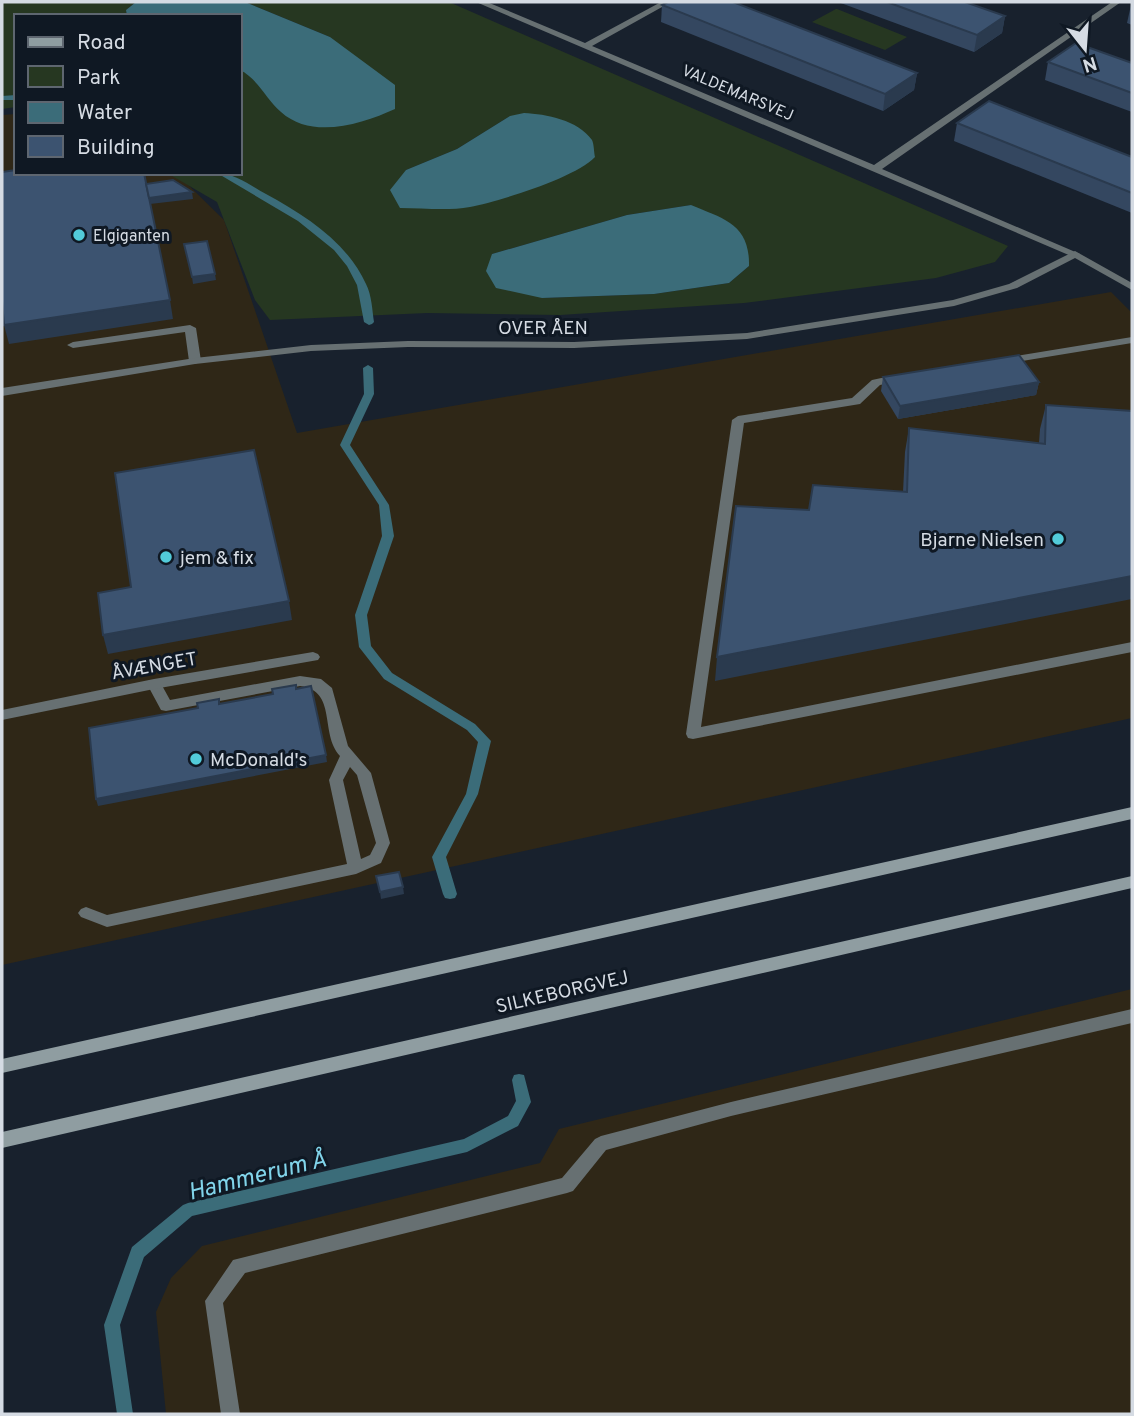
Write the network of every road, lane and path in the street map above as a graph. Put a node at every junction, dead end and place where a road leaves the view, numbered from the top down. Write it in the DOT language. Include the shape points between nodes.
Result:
graph roads {
  1 [pos="480,2"];
  2 [pos="667,2"];
  3 [pos="1118,2"];
  4 [pos="588,45"];
  5 [pos="876,168"];
  6 [pos="1075,254"];
  7 [pos="1132,287"];
  8 [pos="1132,340"];
  9 [pos="73,345"];
  10 [pos="195,361"];
  11 [pos="984,364"];
  12 [pos="916,375"];
  13 [pos="2,392"];
  14 [pos="1132,647"];
  15 [pos="313,657"];
  16 [pos="154,684"];
  17 [pos="2,715"];
  18 [pos="348,755"];
  19 [pos="1132,813"];
  20 [pos="356,868"];
  21 [pos="1132,883"];
  22 [pos="86,913"];
  23 [pos="1132,1016"];
  24 [pos="2,1066"];
  25 [pos="2,1140"];
  26 [pos="230,1414"];
  1 -- 4 [label="street, VALDEMARSVEJ"];
  2 -- 4 [label="street"];
  3 -- 5 [label="street"];
  4 -- 5 [label="street, VALDEMARSVEJ"];
  5 -- 6 [label="street, VALDEMARSVEJ"];
  6 -- 7 [label="street, VALDEMARSVEJ"];
  6 -- 10 [label="street, OVER ÅEN" via="1013,286 954,303 747,335 573,345 311,348"];
  8 -- 11 [label="street"];
  9 -- 10 [label="street" via="190,328"];
  10 -- 13 [label="street, OVER ÅEN"];
  12 -- 14 [label="street" via="876,382 856,401 738,420 693,734"];
  15 -- 16 [label="street, ÅVÆNGET"];
  16 -- 17 [label="street, ÅVÆNGET"];
  16 -- 18 [label="street" via="166,706 300,681 316,683 327,692 341,748"];
  18 -- 20 [label="street" via="336,780"];
  18 -- 20 [label="street" via="364,773 383,843 376,859"];
  19 -- 24 [label="main road"];
  20 -- 22 [label="street" via="107,921"];
  21 -- 25 [label="main road, SILKEBORGVEJ"];
  23 -- 26 [label="street" via="731,1109 601,1144 567,1185 239,1266 214,1301"];
}
